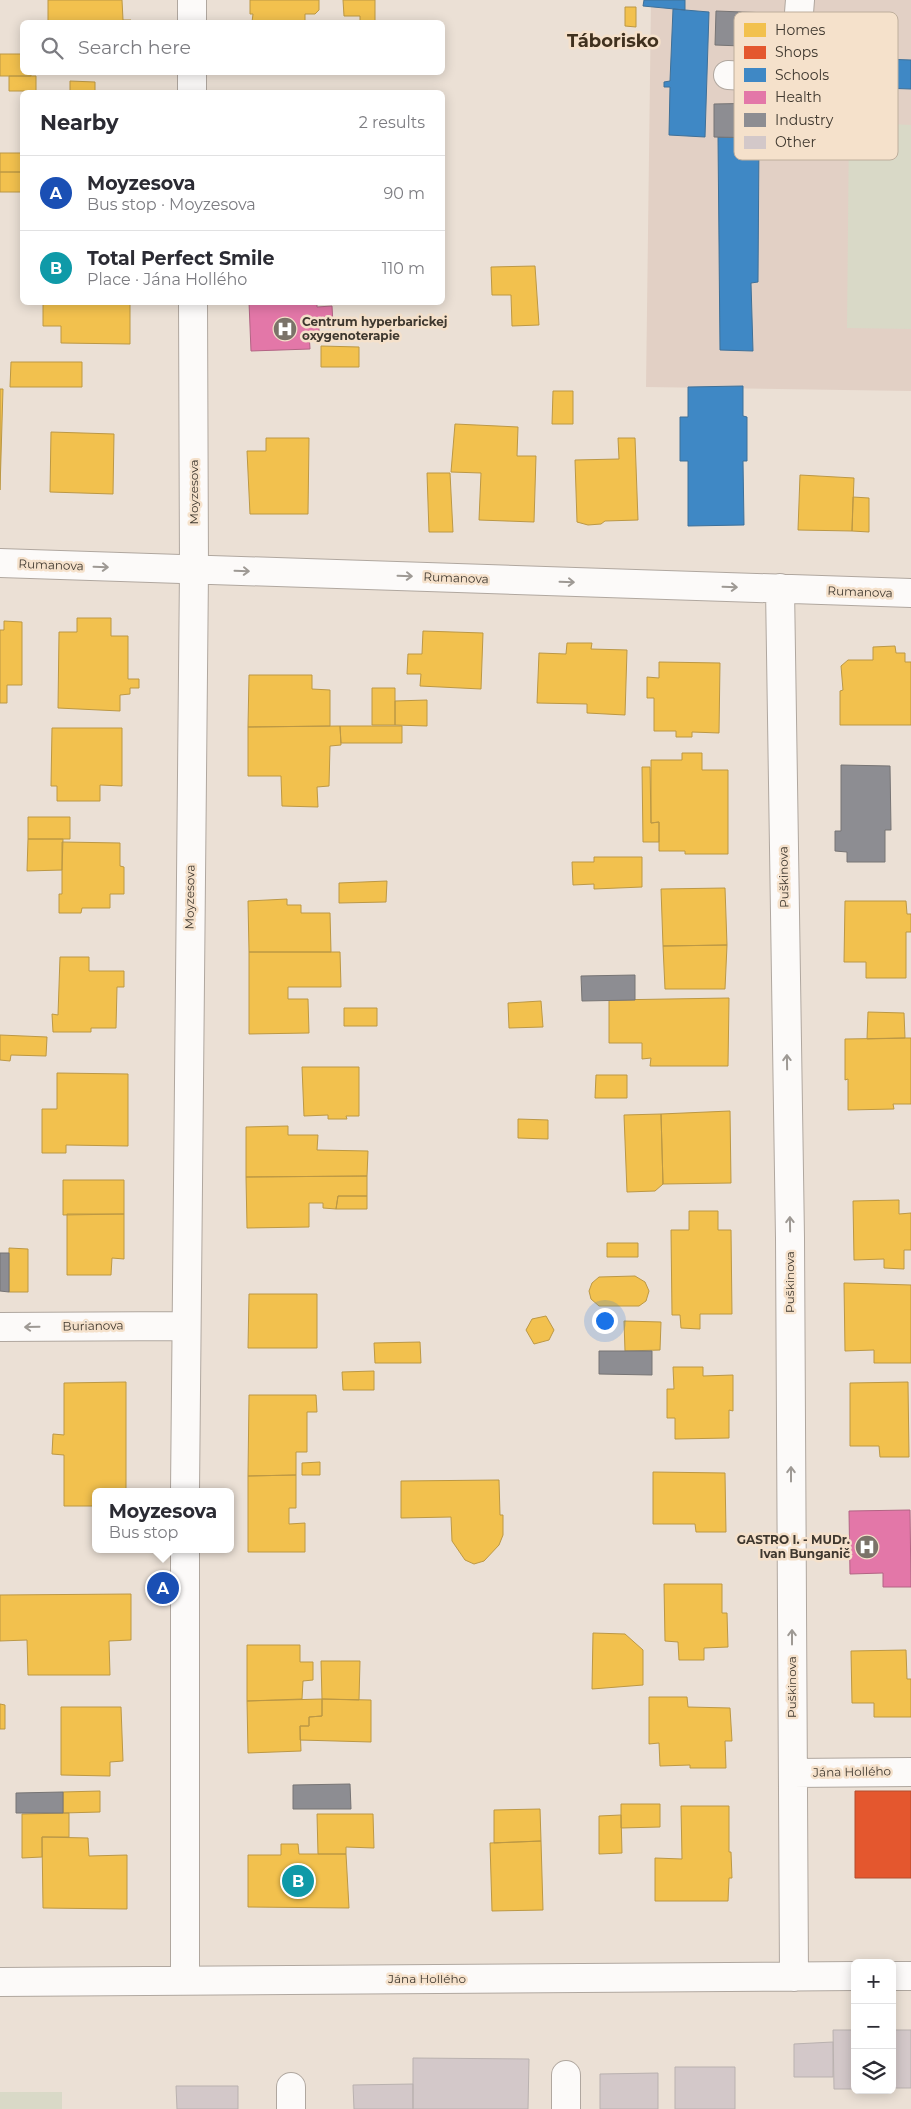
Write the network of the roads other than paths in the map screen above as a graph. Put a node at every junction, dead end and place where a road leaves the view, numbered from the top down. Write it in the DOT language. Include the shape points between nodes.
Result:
graph roads {
  1 [pos="192,0"];
  2 [pos="192,20"];
  3 [pos="192,75"];
  4 [pos="728,75"];
  5 [pos="734,75"];
  6 [pos="192,90"];
  7 [pos="193,305"];
  8 [pos="0,563"];
  9 [pos="194,570"];
  10 [pos="780,588"];
  11 [pos="911,594"];
  12 [pos="186,1326"];
  13 [pos="0,1327"];
  14 [pos="185,1488"];
  15 [pos="185,1553"];
  16 [pos="911,1772"];
  17 [pos="793,1773"];
  18 [pos="794,1976"];
  19 [pos="851,1976"];
  20 [pos="896,1976"];
  21 [pos="911,1976"];
  22 [pos="185,1980"];
  23 [pos="0,1982"];
  24 [pos="566,2075"];
  25 [pos="566,2109"];
  1 -- 2 [label="street"];
  3 -- 6 [label="street"];
  4 -- 5 [label="street"];
  7 -- 9 [label="street, Moyzesova"];
  8 -- 9 [label="street, Rumanova, one-way"];
  9 -- 10 [label="street, Rumanova, one-way"];
  9 -- 12 [label="street, Moyzesova"];
  10 -- 11 [label="street, Rumanova"];
  17 -- 10 [label="street, Puškinova, one-way" via="790,1248"];
  12 -- 13 [label="street, Burianova, one-way"];
  12 -- 14 [label="street, Moyzesova"];
  15 -- 22 [label="street"];
  16 -- 17 [label="street, Jána Hollého"];
  17 -- 18 [label="street, Puškinova"];
  18 -- 19 [label="street, Jána Hollého"];
  18 -- 22 [label="street, Jána Hollého"];
  20 -- 21 [label="street"];
  22 -- 23 [label="street, Jána Hollého"];
  24 -- 25 [label="street"];
}
